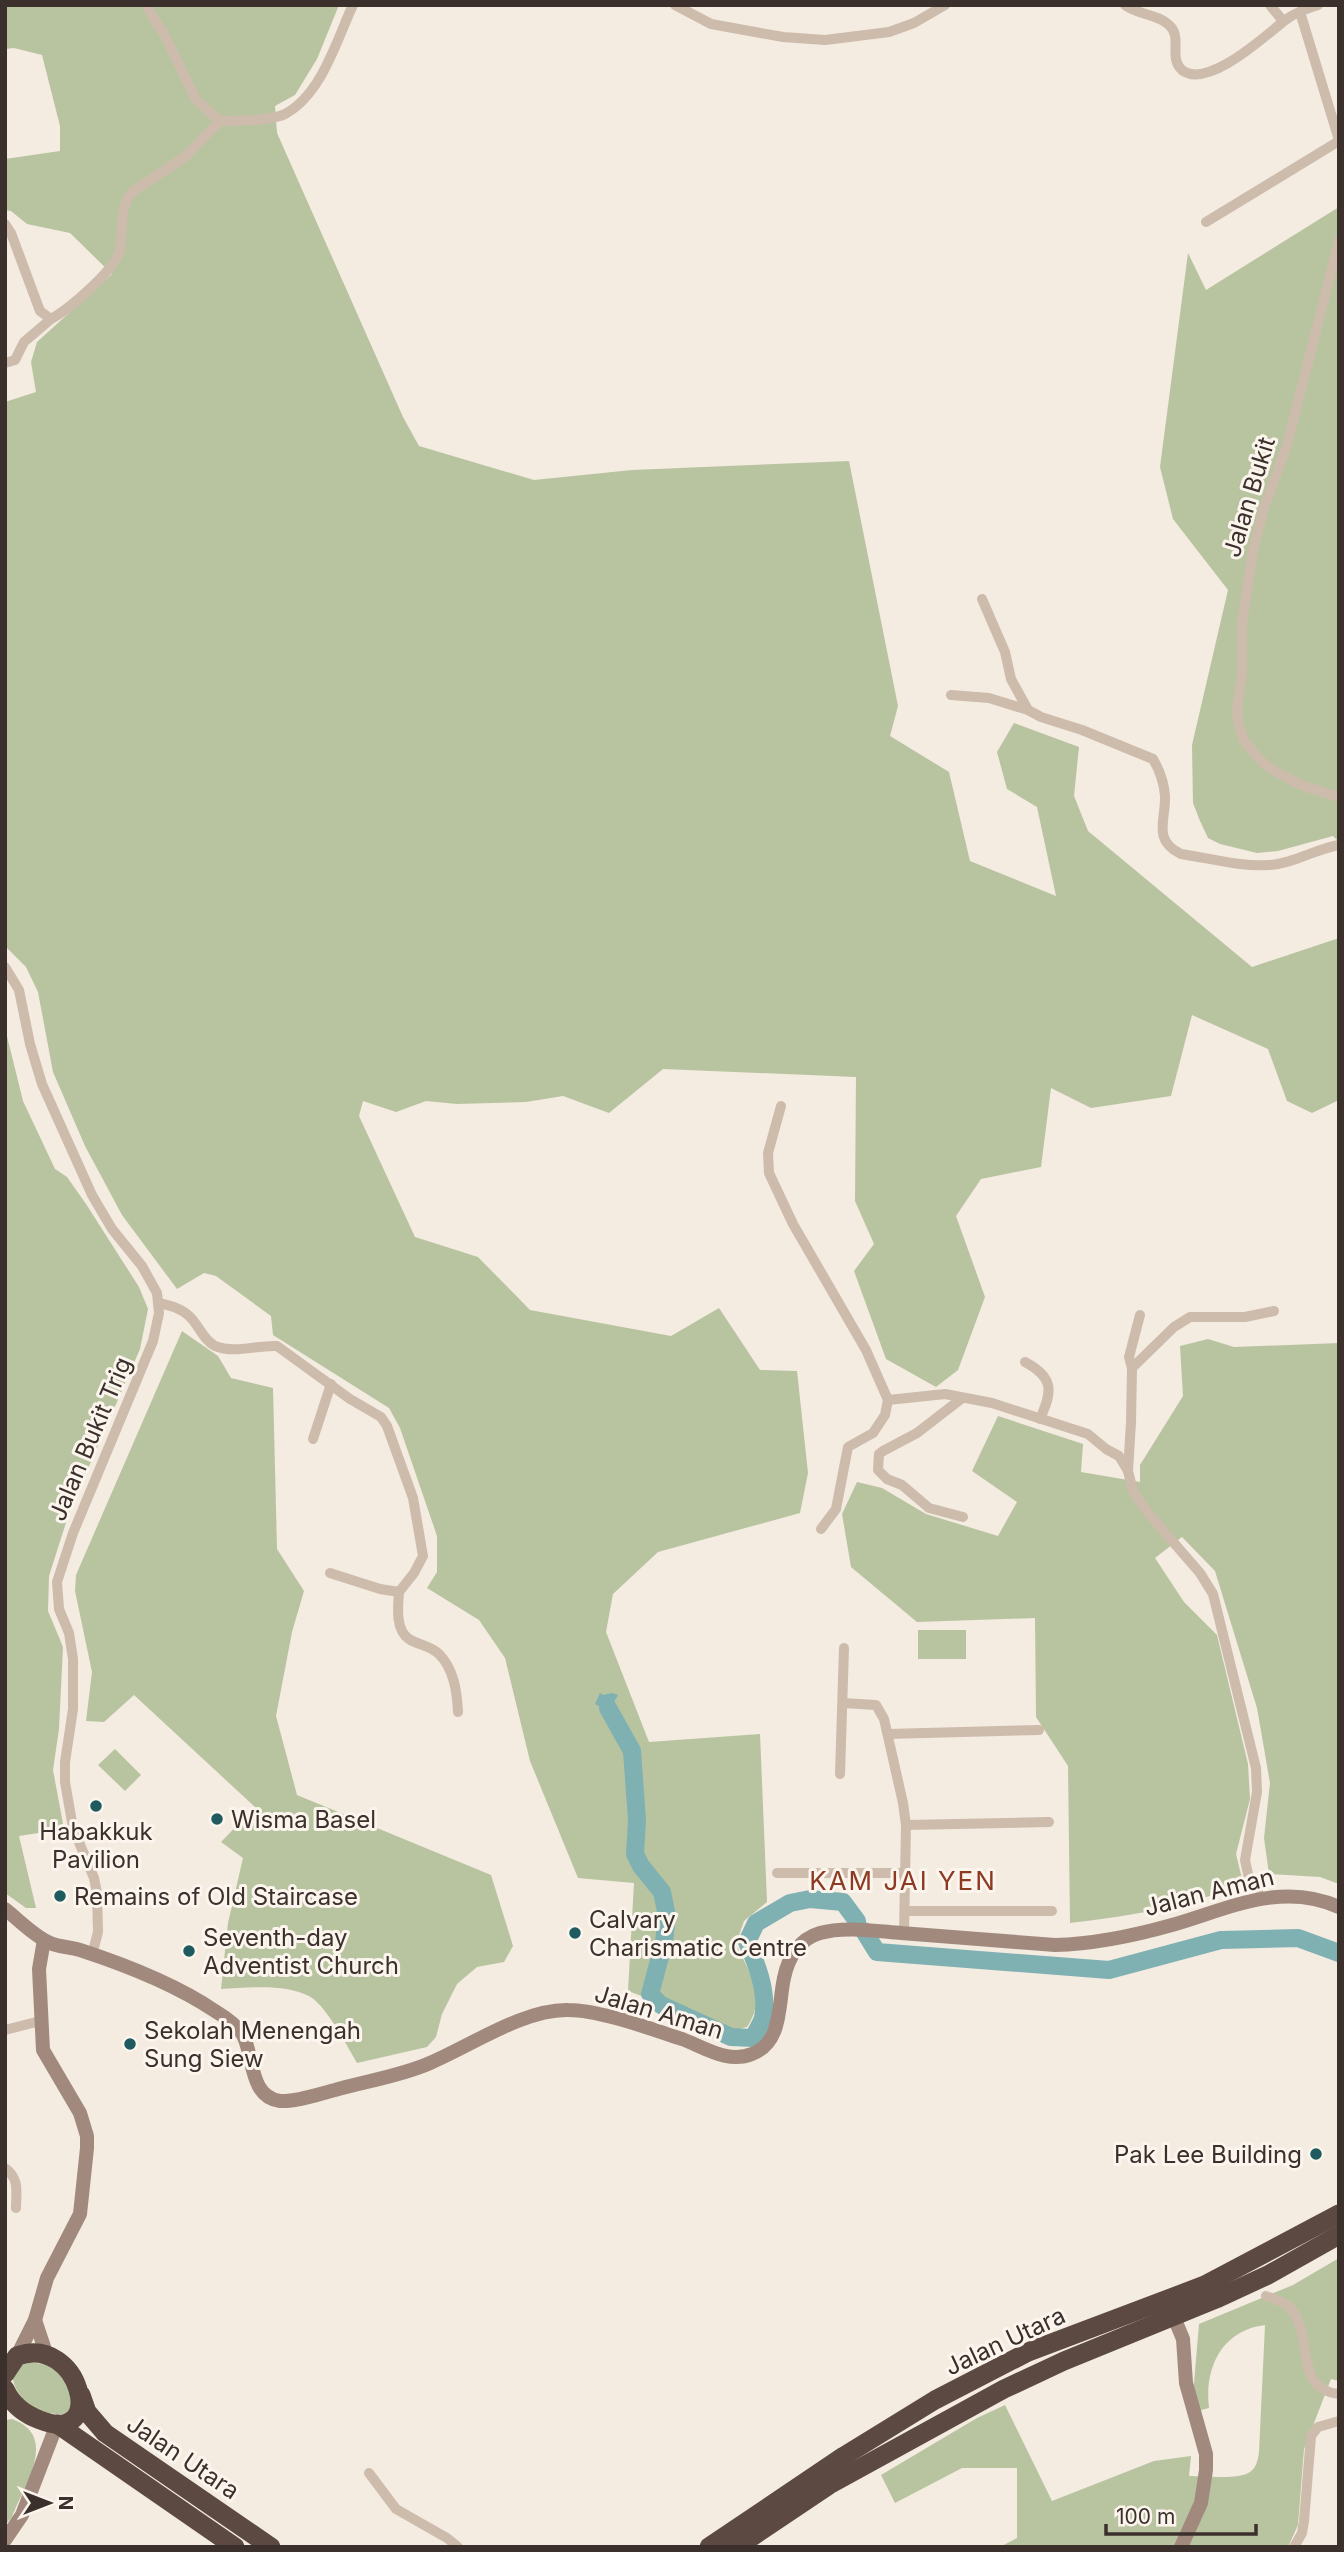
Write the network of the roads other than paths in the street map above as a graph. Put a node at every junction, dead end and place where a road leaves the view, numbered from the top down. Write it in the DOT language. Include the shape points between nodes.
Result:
graph roads {
  1 [pos="146,5"];
  2 [pos="353,5"];
  3 [pos="675,5"];
  4 [pos="945,5"];
  5 [pos="1125,5"];
  6 [pos="1270,5"];
  7 [pos="1318,5"];
  8 [pos="1300,12"];
  9 [pos="1283,21"];
  10 [pos="220,121"];
  11 [pos="1339,141"];
  12 [pos="1206,222"];
  13 [pos="5,224"];
  14 [pos="1339,240"];
  15 [pos="51,319"];
  16 [pos="5,363"];
  17 [pos="982,599"];
  18 [pos="951,695"];
  19 [pos="1028,710"];
  20 [pos="1339,797"];
  21 [pos="1339,845"];
  22 [pos="5,967"];
  23 [pos="781,1106"];
  24 [pos="159,1303"];
  25 [pos="1274,1311"];
  26 [pos="1140,1315"];
  27 [pos="1025,1362"];
  28 [pos="1132,1368"];
  29 [pos="331,1384"];
  30 [pos="961,1399"];
  31 [pos="888,1400"];
  32 [pos="1040,1419"];
  33 [pos="313,1439"];
  34 [pos="1128,1471"];
  35 [pos="963,1517"];
  36 [pos="821,1529"];
  37 [pos="330,1573"];
  38 [pos="398,1592"];
  39 [pos="844,1648"];
  40 [pos="843,1703"];
  41 [pos="458,1712"];
  42 [pos="1039,1730"];
  43 [pos="888,1734"];
  44 [pos="840,1774"];
  45 [pos="1049,1822"];
  46 [pos="906,1825"];
  47 [pos="777,1873"];
  48 [pos="904,1873"];
  49 [pos="1263,1899"];
  50 [pos="1339,1907"];
  51 [pos="5,1909"];
  52 [pos="905,1911"];
  53 [pos="1052,1911"];
  54 [pos="904,1933"];
  55 [pos="44,1940"];
  56 [pos="92,1955"];
  57 [pos="40,2021"];
  58 [pos="5,2030"];
  59 [pos="5,2168"];
  60 [pos="16,2208"];
  61 [pos="1339,2214"];
  62 [pos="1339,2235"];
  63 [pos="1266,2297"];
  64 [pos="1173,2315"];
  65 [pos="35,2320"];
  66 [pos="47,2356"];
  67 [pos="11,2360"];
  68 [pos="5,2374"];
  69 [pos="5,2389"];
  70 [pos="1339,2394"];
  71 [pos="81,2395"];
  72 [pos="12,2409"];
  73 [pos="1339,2421"];
  74 [pos="57,2424"];
  75 [pos="369,2473"];
  76 [pos="6,2542"];
  77 [pos="1186,2544"];
  78 [pos="235,2547"];
  79 [pos="271,2547"];
  80 [pos="458,2547"];
  81 [pos="709,2547"];
  82 [pos="737,2547"];
  83 [pos="1294,2547"];
  1 -- 10 [label="street" via="196,100"];
  2 -- 10 [label="street" via="319,78 301,102 282,115"];
  3 -- 4 [label="street" via="710,24 825,40 888,32"];
  5 -- 9 [label="street" via="1170,25 1177,39 1179,65 1189,73 1218,68"];
  6 -- 9 [label="street"];
  7 -- 8 [label="street"];
  8 -- 9 [label="street"];
  8 -- 11 [label="street"];
  10 -- 15 [label="street" via="185,157 132,192 122,213 115,262"];
  11 -- 12 [label="street"];
  13 -- 15 [label="street" via="40,310"];
  14 -- 20 [label="street, Jalan Bukit" via="1287,445 1253,551 1242,623 1237,708 1244,741 1252,753 1303,786"];
  15 -- 16 [label="street" via="24,342 15,360"];
  17 -- 19 [label="street" via="1005,652 1011,679"];
  18 -- 19 [label="street" via="989,698"];
  19 -- 21 [label="street" via="1153,759 1164,790 1162,835 1167,845 1181,854 1269,865"];
  22 -- 24 [label="street" via="19,990 42,1084 92,1195 150,1278"];
  23 -- 31 [label="street" via="768,1153 769,1173 866,1350"];
  24 -- 29 [label="street" via="190,1317 212,1345 227,1349 277,1346"];
  24 -- 56 [label="street, Jalan Bukit Trig" via="153,1341 57,1582 59,1609 73,1659 65,1782 73,1828 97,1893 98,1932"];
  25 -- 28 [label="street" via="1245,1317 1190,1317"];
  26 -- 28 [label="street" via="1129,1357"];
  27 -- 32 [label="street" via="1048,1384 1048,1400"];
  28 -- 34 [label="street"];
  29 -- 33 [label="street"];
  29 -- 38 [label="street" via="381,1417 413,1498 423,1556"];
  30 -- 31 [label="street" via="945,1394"];
  30 -- 32 [label="street" via="992,1403"];
  30 -- 35 [label="street" via="917,1433 879,1454 877,1464 887,1479 902,1485 929,1508"];
  31 -- 36 [label="street" via="873,1433 848,1447 836,1509"];
  32 -- 34 [label="street" via="1088,1434 1119,1456"];
  34 -- 49 [label="street" via="1133,1491 1200,1573 1217,1605 1256,1768 1257,1792 1245,1860 1250,1883"];
  37 -- 38 [label="street"];
  38 -- 41 [label="street" via="403,1633 439,1654 446,1664 457,1691"];
  39 -- 40 [label="street"];
  40 -- 43 [label="street" via="876,1705"];
  40 -- 44 [label="street"];
  42 -- 43 [label="street"];
  43 -- 46 [label="street"];
  45 -- 46 [label="street"];
  46 -- 48 [label="street"];
  47 -- 48 [label="street"];
  48 -- 52 [label="street"];
  49 -- 50 [label="street, Jalan Aman" via="1298,1895"];
  49 -- 54 [label="street, Jalan Aman" via="1144,1932 1077,1944"];
  51 -- 55 [label="street"];
  52 -- 53 [label="street"];
  52 -- 54 [label="street"];
  54 -- 56 [label="street, Jalan Aman" via="822,1932 800,1945 789,1957 773,2036 754,2054 725,2056 605,2017 551,2011 523,2018 427,2064 281,2101 261,2090 242,2034 233,2024 186,1993"];
  55 -- 56 [label="street, Jalan Aman"];
  55 -- 57 [label="street"];
  57 -- 58 [label="street"];
  57 -- 65 [label="street" via="43,2050 80,2113 87,2136 79,2214 47,2278"];
  59 -- 60 [label="street" via="17,2183"];
  61 -- 81 [label="highway, Jalan Utara" via="1205,2285 1028,2353 935,2400"];
  62 -- 64 [label="highway, Jalan Utara" via="1268,2275"];
  63 -- 70 [label="street" via="1285,2303 1298,2321 1316,2385"];
  64 -- 77 [label="street" via="1206,2454 1201,2503"];
  64 -- 82 [label="highway, Jalan Utara" via="1004,2389 829,2485"];
  65 -- 66 [label="street"];
  65 -- 67 [label="street"];
  66 -- 67 [label="highway" via="32,2353"];
  66 -- 71 [label="highway, Jalan Utara" via="71,2374"];
  67 -- 68 [label="highway"];
  69 -- 72 [label="highway"];
  71 -- 74 [label="highway" via="78,2414"];
  71 -- 79 [label="highway, Jalan Utara" via="86,2413 105,2433"];
  72 -- 74 [label="highway, Jalan Utara"];
  73 -- 83 [label="street" via="1318,2427 1311,2437 1304,2521"];
  74 -- 76 [label="street" via="22,2515"];
  74 -- 78 [label="highway, Jalan Utara"];
  75 -- 80 [label="street" via="396,2509"];
}
